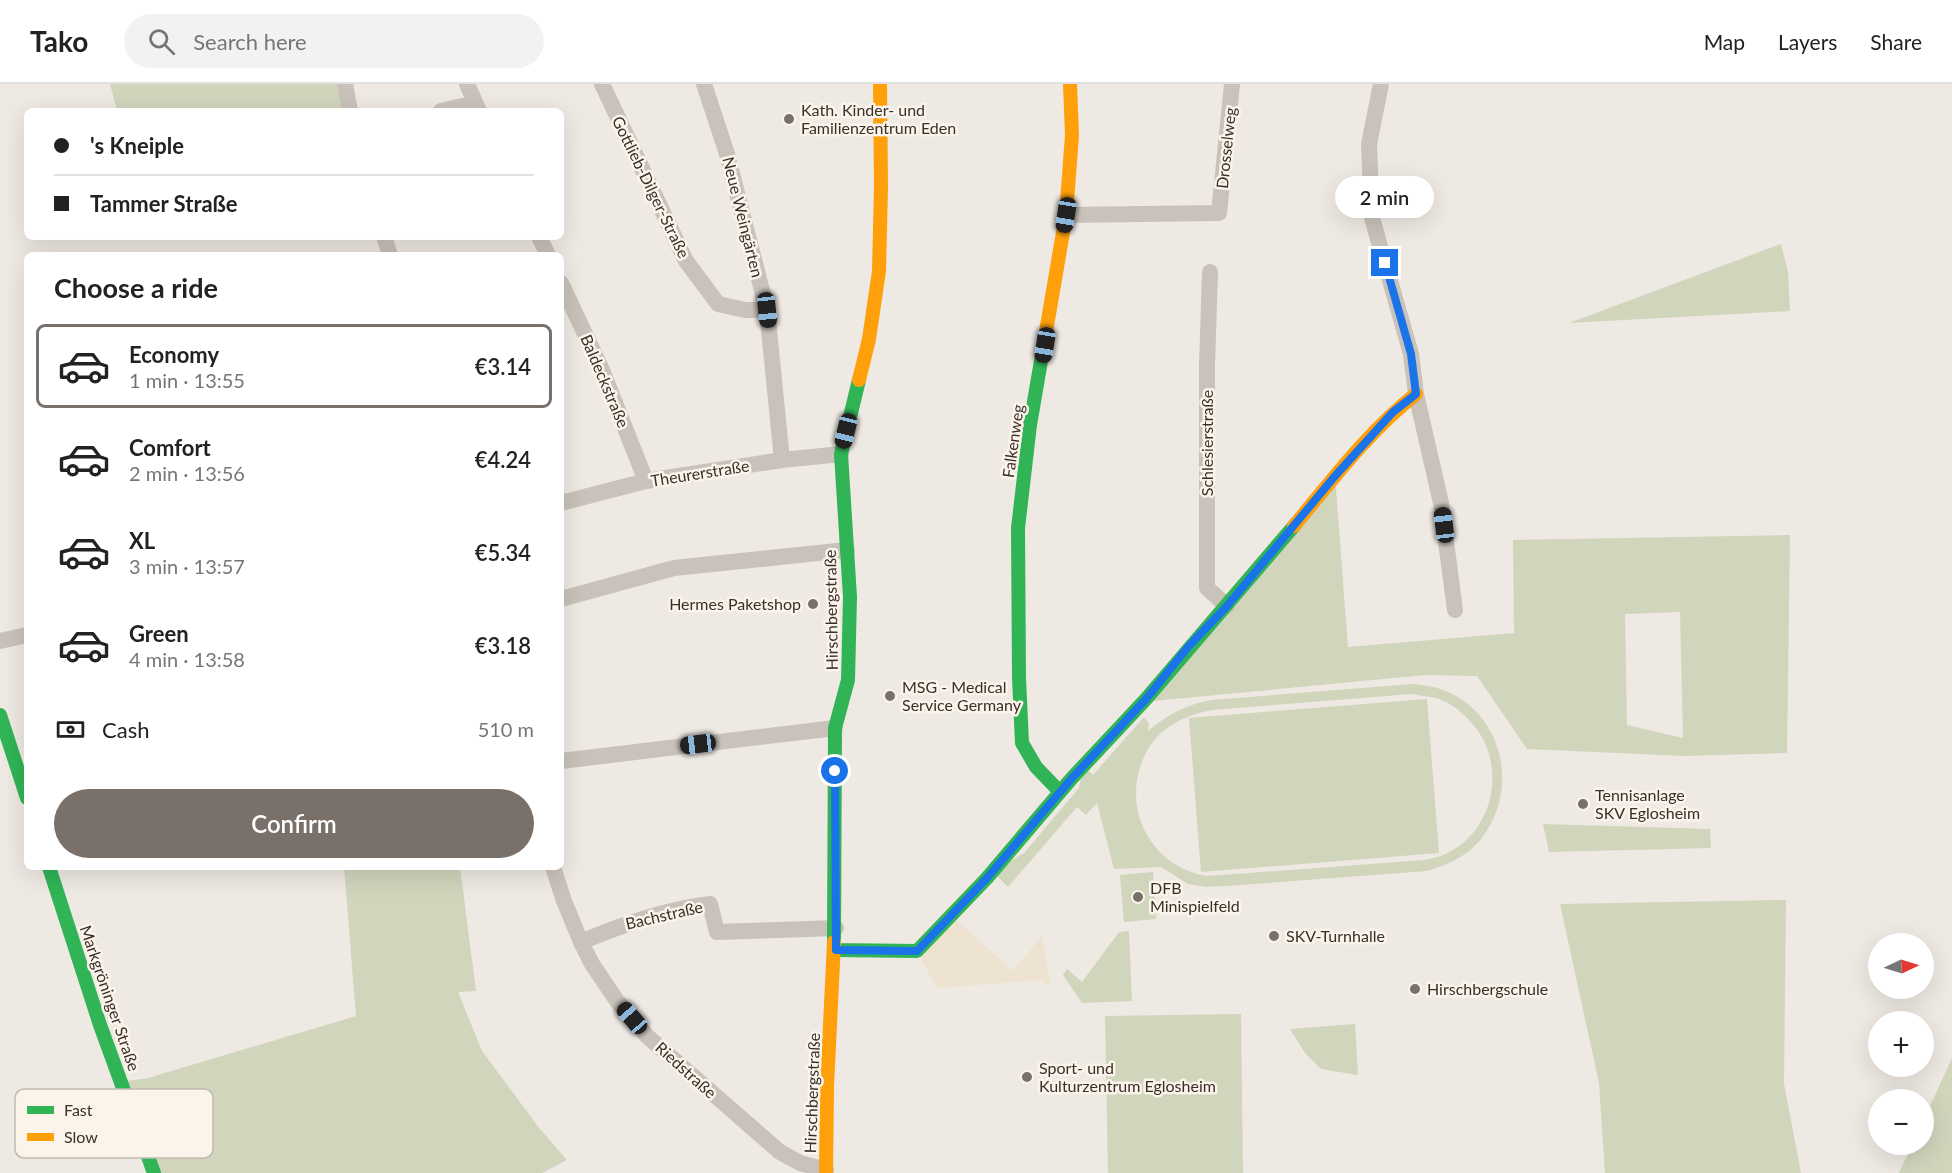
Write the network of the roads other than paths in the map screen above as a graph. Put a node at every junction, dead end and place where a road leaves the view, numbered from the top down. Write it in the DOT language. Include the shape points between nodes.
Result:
graph roads {
  1 [pos="345,84"];
  2 [pos="467,84"];
  3 [pos="602,84"];
  4 [pos="704,84"];
  5 [pos="880,84"];
  6 [pos="1070,84"];
  7 [pos="1232,84"];
  8 [pos="1381,84"];
  9 [pos="477,107"];
  10 [pos="349,108"];
  11 [pos="1066,215"];
  12 [pos="1210,272"];
  13 [pos="564,289"];
  14 [pos="767,310"];
  15 [pos="1416,394"];
  16 [pos="841,454"];
  17 [pos="782,460"];
  18 [pos="646,481"];
  19 [pos="564,502"];
  20 [pos="848,550"];
  21 [pos="564,599"];
  22 [pos="1227,606"];
  23 [pos="1455,610"];
  24 [pos="24,636"];
  25 [pos="0,641"];
  26 [pos="0,715"];
  27 [pos="835,728"];
  28 [pos="564,761"];
  29 [pos="24,789"];
  30 [pos="1060,792"];
  31 [pos="50,870"];
  32 [pos="554,870"];
  33 [pos="836,928"];
  34 [pos="581,942"];
  35 [pos="836,950"];
  36 [pos="123,1089"];
  37 [pos="149,1158"];
  38 [pos="826,1171"];
  39 [pos="154,1173"];
  1 -- 10 [label="street"];
  2 -- 9 [label="street"];
  3 -- 14 [label="street, Gottlieb-Dilger-Straße" via="686,261 718,304"];
  4 -- 14 [label="street, Neue Weingärten" via="728,154"];
  5 -- 16 [label="street, Hirschbergstraße" via="879,271 868,339"];
  6 -- 11 [label="street, Falkenweg" via="1072,135"];
  7 -- 11 [label="street, Drosselweg" via="1219,213"];
  8 -- 15 [label="street" via="1369,144 1372,218 1411,354"];
  11 -- 30 [label="street, Falkenweg" via="1030,425 1018,528 1022,743 1036,766"];
  12 -- 22 [label="street, Schlesierstraße" via="1207,588"];
  13 -- 18 [label="street, Baldeckstraße" via="602,370"];
  14 -- 17 [label="street, Neue Weingärten"];
  15 -- 22 [label="street" via="1393,412 1335,476"];
  15 -- 23 [label="street" via="1441,503"];
  16 -- 17 [label="street, Theurerstraße"];
  16 -- 20 [label="street, Hirschbergstraße"];
  17 -- 18 [label="street, Theurerstraße"];
  18 -- 19 [label="street, Theurerstraße"];
  20 -- 21 [label="street" via="674,567"];
  20 -- 27 [label="street, Hirschbergstraße" via="848,680"];
  22 -- 30 [label="street"];
  24 -- 25 [label="street"];
  26 -- 29 [label="street"];
  27 -- 28 [label="street"];
  27 -- 33 [label="street, Hirschbergstraße"];
  30 -- 35 [label="street" via="987,878 917,951"];
  31 -- 36 [label="street, Markgröninger Straße"];
  32 -- 34 [label="street, Riedstraße"];
  33 -- 34 [label="street, Bachstraße" via="717,932 710,904 648,916"];
  33 -- 35 [label="street, Hirschbergstraße"];
  34 -- 38 [label="street, Riedstraße" via="617,1001 647,1036 780,1152 800,1164"];
  35 -- 38 [label="street, Hirschbergstraße"];
  37 -- 39 [label="street, Markgröninger Straße"];
}
